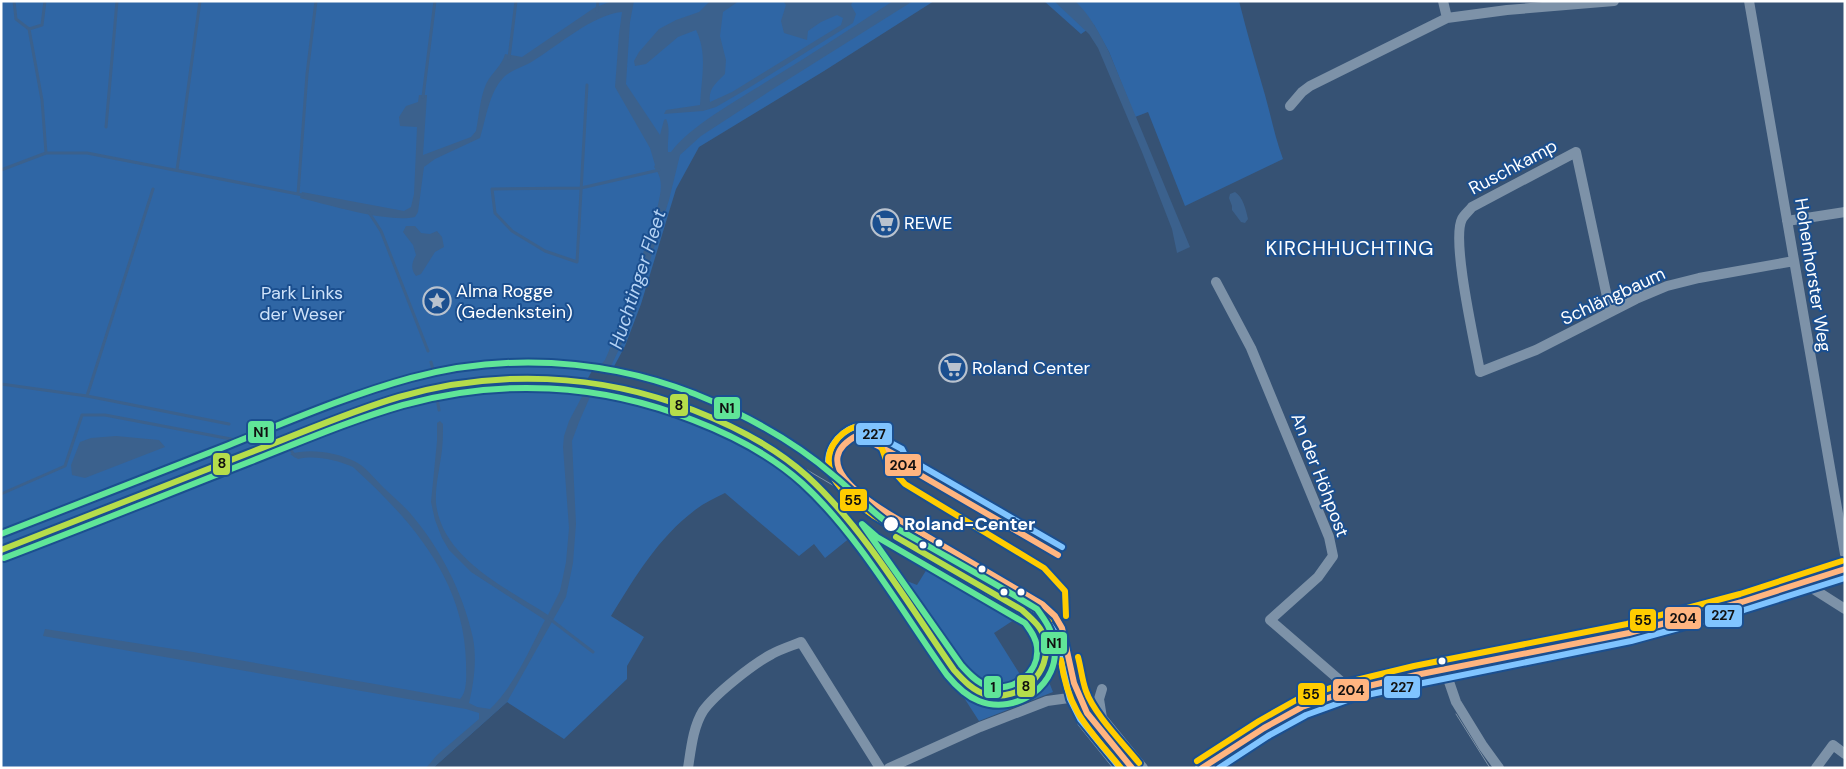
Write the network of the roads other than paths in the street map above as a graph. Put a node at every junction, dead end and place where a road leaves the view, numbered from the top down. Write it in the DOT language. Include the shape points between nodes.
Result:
graph roads {
  1 [pos="1443,1"];
  2 [pos="1614,1"];
  3 [pos="1749,1"];
  4 [pos="1447,18"];
  5 [pos="1290,106"];
  6 [pos="1845,212"];
  7 [pos="1787,221"];
  8 [pos="1794,261"];
  9 [pos="1216,282"];
  10 [pos="1610,312"];
  11 [pos="1480,372"];
  12 [pos="1845,554"];
  13 [pos="1845,569"];
  14 [pos="1804,583"];
  15 [pos="1845,609"];
  16 [pos="1445,670"];
  17 [pos="1102,689"];
  18 [pos="1351,690"];
  19 [pos="1069,698"];
  20 [pos="1082,722"];
  21 [pos="1845,754"];
  22 [pos="688,768"];
  23 [pos="880,768"];
  24 [pos="889,768"];
  25 [pos="1119,768"];
  26 [pos="1143,768"];
  27 [pos="1202,768"];
  28 [pos="1499,768"];
  29 [pos="1816,768"];
  1 -- 4 [label="street"];
  2 -- 4 [label="street"];
  3 -- 7 [label="street, Hohenhorster Weg"];
  4 -- 5 [label="street" via="1310,86"];
  6 -- 7 [label="street"];
  7 -- 8 [label="street, Hohenhorster Weg"];
  8 -- 10 [label="street, Schlängbaum" via="1667,286"];
  8 -- 12 [label="street, Hohenhorster Weg"];
  9 -- 18 [label="street, An der Höhpost" via="1251,348 1333,556 1318,577 1270,620"];
  10 -- 11 [label="street, Schlängbaum" via="1536,350"];
  10 -- 11 [label="street, Ruschkamp" via="1576,152 1472,207 1461,220 1461,262"];
  13 -- 14 [label="main road"];
  14 -- 15 [label="street"];
  14 -- 16 [label="main road" via="1629,632"];
  16 -- 18 [label="main road"];
  16 -- 28 [label="street" via="1456,702"];
  17 -- 26 [label="street" via="1099,699 1102,718"];
  18 -- 27 [label="main road" via="1302,707"];
  19 -- 24 [label="street" via="1048,700"];
  20 -- 25 [label="street"];
  21 -- 29 [label="street" via="1833,745"];
  22 -- 23 [label="street" via="699,720 709,704 772,653 801,642"];
}
